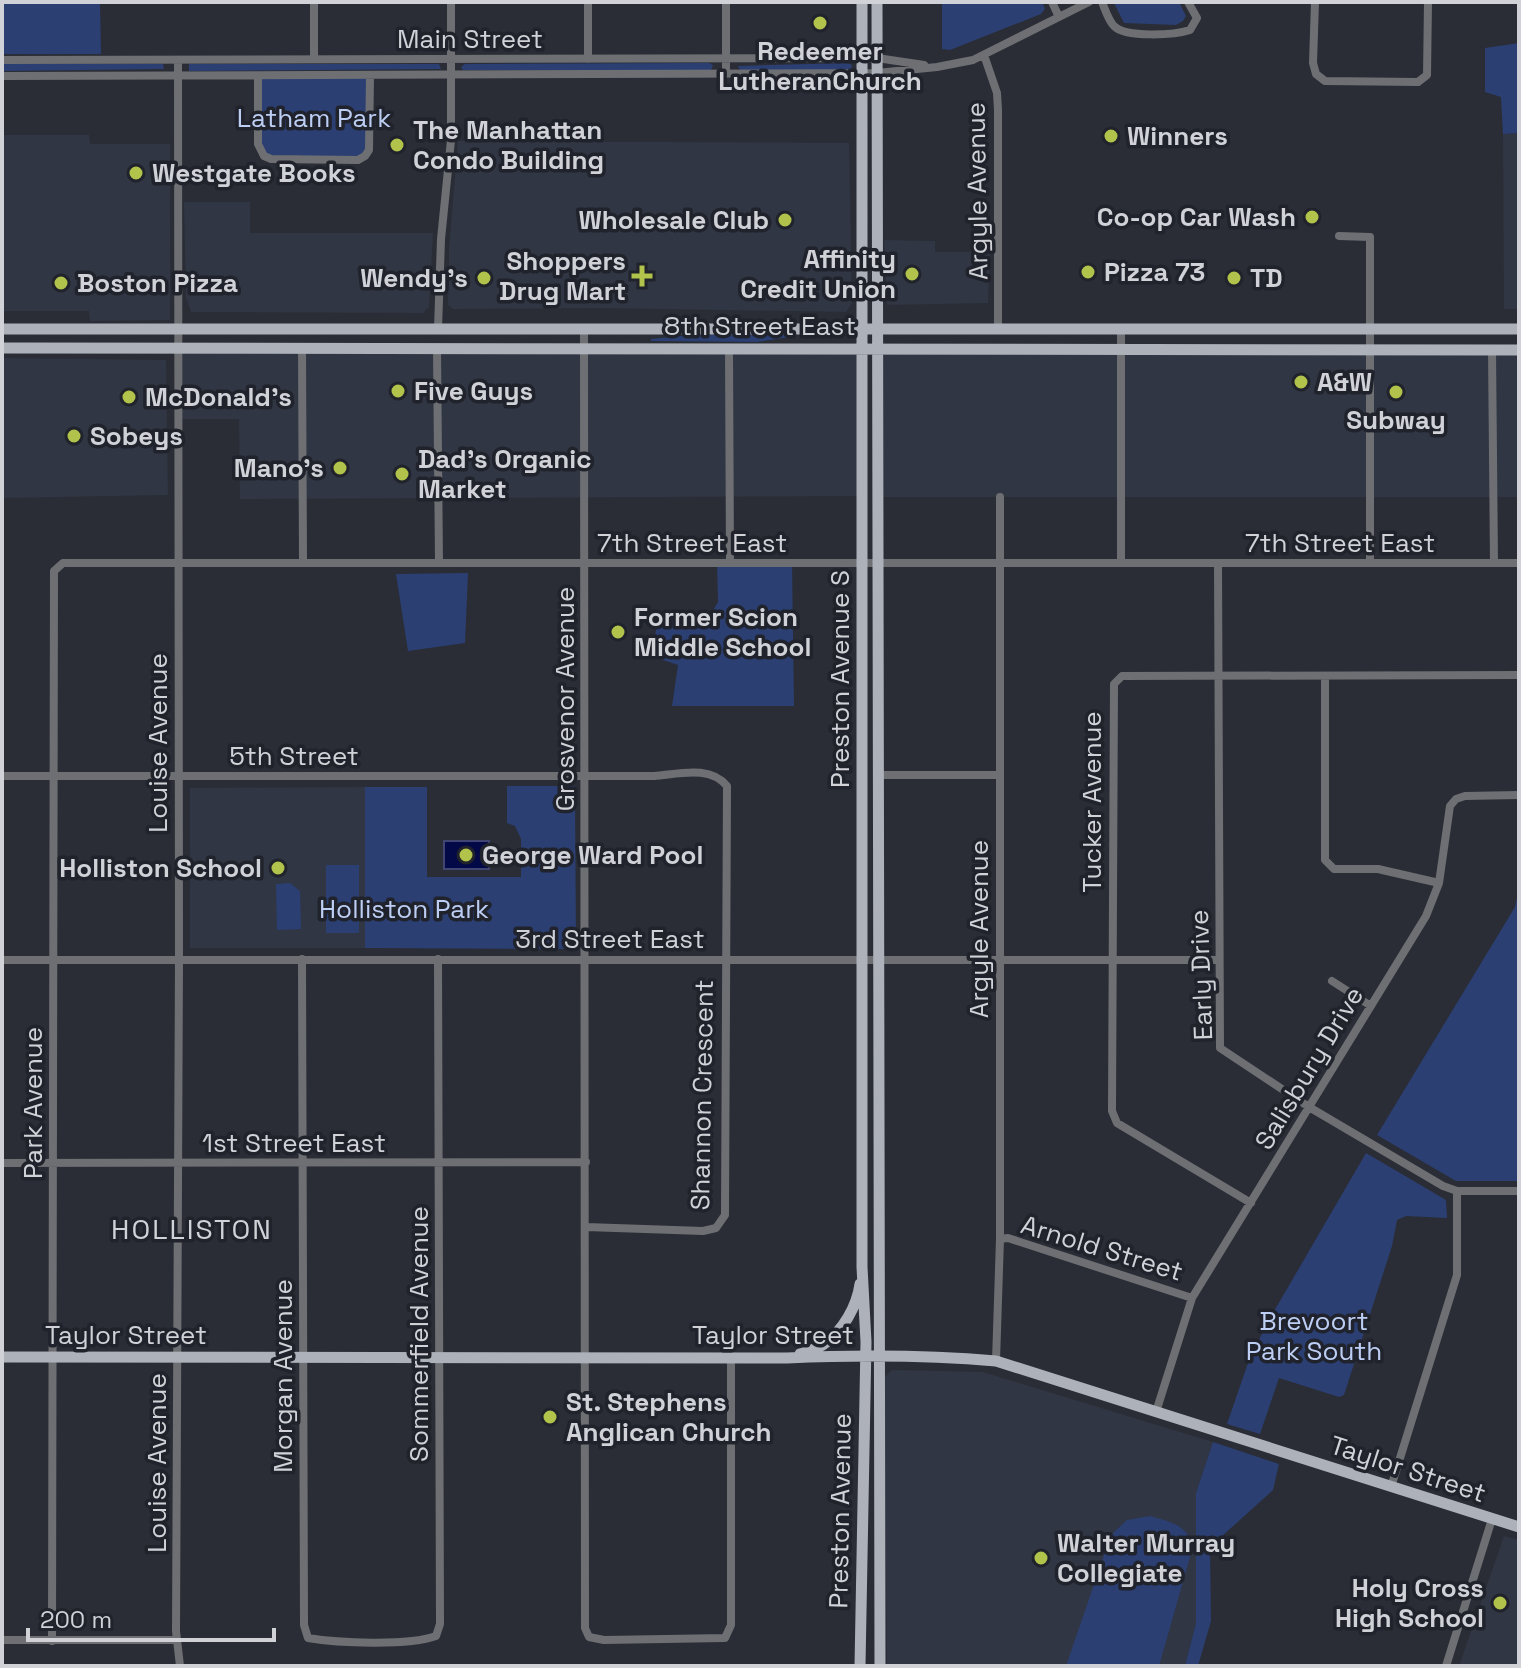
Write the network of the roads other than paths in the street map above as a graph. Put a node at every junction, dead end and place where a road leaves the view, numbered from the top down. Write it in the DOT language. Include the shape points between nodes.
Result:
graph roads {
  1 [pos="314,2"];
  2 [pos="451,2"];
  3 [pos="588,2"];
  4 [pos="726,2"];
  5 [pos="862,2"];
  6 [pos="877,2"];
  7 [pos="1052,2"];
  8 [pos="1089,2"];
  9 [pos="1102,2"];
  10 [pos="1188,2"];
  11 [pos="1315,2"];
  12 [pos="1428,2"];
  13 [pos="1059,17"];
  14 [pos="984,55"];
  15 [pos="877,58"];
  16 [pos="314,59"];
  17 [pos="588,59"];
  18 [pos="726,59"];
  19 [pos="862,59"];
  20 [pos="2,60"];
  21 [pos="178,60"];
  22 [pos="451,60"];
  23 [pos="937,67"];
  24 [pos="877,73"];
  25 [pos="726,74"];
  26 [pos="862,74"];
  27 [pos="178,75"];
  28 [pos="451,75"];
  29 [pos="2,76"];
  30 [pos="258,76"];
  31 [pos="370,76"];
  32 [pos="1339,236"];
  33 [pos="2,329"];
  34 [pos="103,329"];
  35 [pos="177,329"];
  36 [pos="438,329"];
  37 [pos="500,329"];
  38 [pos="584,329"];
  39 [pos="861,329"];
  40 [pos="877,329"];
  41 [pos="998,329"];
  42 [pos="1121,329"];
  43 [pos="1370,329"];
  44 [pos="1519,329"];
  45 [pos="2,348"];
  46 [pos="29,348"];
  47 [pos="177,348"];
  48 [pos="302,348"];
  49 [pos="861,348"];
  50 [pos="876,348"];
  51 [pos="1121,348"];
  52 [pos="1370,348"];
  53 [pos="437,349"];
  54 [pos="584,349"];
  55 [pos="729,350"];
  56 [pos="1492,350"];
  57 [pos="1519,350"];
  58 [pos="1000,497"];
  59 [pos="303,562"];
  60 [pos="862,562"];
  61 [pos="1121,562"];
  62 [pos="177,563"];
  63 [pos="439,563"];
  64 [pos="584,563"];
  65 [pos="730,563"];
  66 [pos="878,563"];
  67 [pos="1000,563"];
  68 [pos="1218,563"];
  69 [pos="1370,563"];
  70 [pos="1494,563"];
  71 [pos="1519,563"];
  72 [pos="57,566"];
  73 [pos="1519,675"];
  74 [pos="1325,676"];
  75 [pos="1219,677"];
  76 [pos="878,775"];
  77 [pos="999,775"];
  78 [pos="2,776"];
  79 [pos="585,776"];
  80 [pos="53,777"];
  81 [pos="178,777"];
  82 [pos="1519,795"];
  83 [pos="1439,883"];
  84 [pos="179,959"];
  85 [pos="302,959"];
  86 [pos="438,959"];
  87 [pos="724,959"];
  88 [pos="998,959"];
  89 [pos="1112,959"];
  90 [pos="2,960"];
  91 [pos="53,960"];
  92 [pos="586,960"];
  93 [pos="862,960"];
  94 [pos="878,960"];
  95 [pos="1219,960"];
  96 [pos="1332,981"];
  97 [pos="1371,1006"];
  98 [pos="1309,1107"];
  99 [pos="439,1162"];
  100 [pos="586,1162"];
  101 [pos="2,1163"];
  102 [pos="52,1163"];
  103 [pos="178,1163"];
  104 [pos="303,1163"];
  105 [pos="1457,1191"];
  106 [pos="1519,1191"];
  107 [pos="1251,1203"];
  108 [pos="586,1227"];
  109 [pos="1000,1239"];
  110 [pos="862,1267"];
  111 [pos="1192,1298"];
  112 [pos="865,1356"];
  113 [pos="879,1356"];
  114 [pos="2,1357"];
  115 [pos="52,1357"];
  116 [pos="178,1357"];
  117 [pos="303,1357"];
  118 [pos="439,1357"];
  119 [pos="585,1357"];
  120 [pos="731,1357"];
  121 [pos="787,1358"];
  122 [pos="996,1361"];
  123 [pos="1156,1412"];
  124 [pos="1391,1487"];
  125 [pos="1492,1519"];
  126 [pos="1519,1527"];
  127 [pos="2,1640"];
  128 [pos="176,1640"];
  129 [pos="365,1640"];
  130 [pos="52,1641"];
  131 [pos="180,1666"];
  132 [pos="860,1666"];
  133 [pos="880,1666"];
  134 [pos="1446,1666"];
  1 -- 16 [label="street"];
  2 -- 22 [label="street"];
  3 -- 17 [label="street"];
  4 -- 18 [label="street"];
  5 -- 19 [label="main road, Preston Avenue S"];
  6 -- 15 [label="main road, Preston Avenue S"];
  7 -- 13 [label="street"];
  8 -- 13 [label="street, Main Street"];
  9 -- 10 [label="street" via="1113,26 1125,33 1180,33 1190,30 1197,18"];
  11 -- 12 [label="street" via="1313,63 1325,81 1418,82 1427,75"];
  13 -- 14 [label="street, Main Street"];
  14 -- 23 [label="street, Main Street"];
  14 -- 41 [label="street, Argyle Avenue" via="998,110"];
  15 -- 19 [label="street, Main Street"];
  15 -- 23 [label="street, Main Street"];
  15 -- 24 [label="main road, Preston Avenue S"];
  16 -- 21 [label="street, Main Street"];
  16 -- 22 [label="street, Main Street"];
  17 -- 18 [label="street, Main Street"];
  17 -- 22 [label="street, Main Street"];
  18 -- 19 [label="street, Main Street"];
  18 -- 25 [label="street"];
  19 -- 26 [label="main road, Preston Avenue S"];
  20 -- 21 [label="street, Main Street"];
  21 -- 27 [label="street, Louise Avenue"];
  22 -- 28 [label="street"];
  23 -- 24 [label="street, Main Street"];
  24 -- 26 [label="street, Main Street"];
  24 -- 40 [label="main road, Preston Avenue S"];
  25 -- 26 [label="street, Main Street"];
  25 -- 28 [label="street, Main Street"];
  26 -- 39 [label="main road, Preston Avenue S"];
  27 -- 29 [label="street, Main Street"];
  27 -- 30 [label="street, Main Street"];
  27 -- 35 [label="street, Louise Avenue"];
  28 -- 31 [label="street, Main Street"];
  28 -- 36 [label="street"];
  30 -- 31 [label="street, Main Street"];
  30 -- 31 [label="street" via="258,144 264,156 358,160 369,150"];
  32 -- 43 [label="street" via="1370,237"];
  33 -- 34 [label="main road, 8th Street East"];
  34 -- 35 [label="main road, 8th Street East"];
  34 -- 46 [label="main road" via="47,336"];
  35 -- 36 [label="main road, 8th Street East"];
  35 -- 47 [label="street, Louise Avenue"];
  36 -- 37 [label="main road, 8th Street East"];
  37 -- 38 [label="main road, 8th Street East"];
  37 -- 53 [label="main road" via="445,336"];
  38 -- 39 [label="main road, 8th Street East"];
  38 -- 54 [label="street, Grosvenor Avenue"];
  39 -- 40 [label="main road, 8th Street East"];
  39 -- 49 [label="main road, Preston Avenue S"];
  40 -- 41 [label="main road, 8th Street East"];
  40 -- 50 [label="main road, Preston Avenue S"];
  41 -- 42 [label="main road, 8th Street East"];
  42 -- 43 [label="main road, 8th Street East"];
  42 -- 51 [label="street"];
  43 -- 44 [label="main road, 8th Street East"];
  43 -- 52 [label="street"];
  45 -- 46 [label="main road, 8th Street East"];
  46 -- 47 [label="main road, 8th Street East"];
  47 -- 48 [label="main road, 8th Street East"];
  47 -- 62 [label="street, Louise Avenue"];
  48 -- 53 [label="main road, 8th Street East"];
  48 -- 59 [label="street"];
  49 -- 50 [label="main road, 8th Street East"];
  49 -- 55 [label="main road, 8th Street East"];
  49 -- 60 [label="main road, Preston Avenue S"];
  50 -- 51 [label="main road, 8th Street East"];
  50 -- 66 [label="main road, Preston Avenue S"];
  51 -- 52 [label="main road, 8th Street East"];
  51 -- 61 [label="street"];
  52 -- 56 [label="main road, 8th Street East"];
  52 -- 69 [label="street"];
  53 -- 54 [label="main road, 8th Street East"];
  53 -- 63 [label="street"];
  54 -- 55 [label="main road, 8th Street East"];
  54 -- 64 [label="street, Grosvenor Avenue"];
  55 -- 65 [label="street"];
  56 -- 57 [label="main road, 8th Street East"];
  56 -- 70 [label="street"];
  58 -- 67 [label="street, Argyle Avenue"];
  59 -- 62 [label="street, 7th Street East"];
  59 -- 63 [label="street, 7th Street East"];
  60 -- 65 [label="street, 7th Street East"];
  60 -- 66 [label="street, 7th Street East"];
  60 -- 93 [label="main road, Preston Avenue S"];
  61 -- 67 [label="street, 7th Street East"];
  61 -- 68 [label="street, 7th Street East"];
  62 -- 72 [label="street, 7th Street East"];
  62 -- 81 [label="street, Louise Avenue"];
  63 -- 64 [label="street, 7th Street East"];
  64 -- 65 [label="street, 7th Street East"];
  64 -- 79 [label="street, Grosvenor Avenue"];
  66 -- 67 [label="street, 7th Street East"];
  66 -- 76 [label="main road, Preston Avenue S"];
  67 -- 77 [label="street, Argyle Avenue"];
  68 -- 69 [label="street, 7th Street East"];
  68 -- 75 [label="street, Early Drive"];
  69 -- 70 [label="street, 7th Street East"];
  70 -- 71 [label="street, 7th Street East"];
  72 -- 80 [label="street, Park Avenue"];
  73 -- 74 [label="street, Tucker Avenue"];
  74 -- 75 [label="street, Tucker Avenue"];
  74 -- 83 [label="street" via="1325,860 1334,869 1378,869"];
  75 -- 89 [label="street, Tucker Avenue" via="1122,676 1114,684"];
  75 -- 95 [label="street, Early Drive"];
  76 -- 77 [label="street"];
  76 -- 94 [label="main road, Preston Avenue S"];
  77 -- 88 [label="street, Argyle Avenue"];
  78 -- 80 [label="street, 5th Street"];
  79 -- 81 [label="street, 5th Street"];
  79 -- 87 [label="street, Shannon Crescent" via="706,772 727,786"];
  79 -- 92 [label="street, Grosvenor Avenue"];
  80 -- 81 [label="street, 5th Street"];
  80 -- 91 [label="street, Park Avenue"];
  81 -- 84 [label="street, Louise Avenue"];
  82 -- 83 [label="street, Salisbury Drive" via="1456,799 1450,806"];
  83 -- 97 [label="street, Salisbury Drive" via="1426,916"];
  84 -- 85 [label="street, 3rd Street East"];
  84 -- 91 [label="street, 3rd Street East"];
  84 -- 103 [label="street, Louise Avenue"];
  85 -- 86 [label="street, 3rd Street East"];
  85 -- 104 [label="street, Morgan Avenue"];
  86 -- 92 [label="street, 3rd Street East"];
  86 -- 99 [label="street, Sommerfield Avenue"];
  87 -- 92 [label="street, 3rd Street East"];
  87 -- 93 [label="street, 3rd Street East"];
  87 -- 108 [label="street, Shannon Crescent" via="725,1215 716,1228 703,1231"];
  88 -- 89 [label="street, 3rd Street East"];
  88 -- 94 [label="street, 3rd Street East"];
  88 -- 109 [label="street, Argyle Avenue"];
  89 -- 95 [label="street, 3rd Street East"];
  89 -- 107 [label="street, Tucker Avenue" via="1112,1111 1117,1123"];
  90 -- 91 [label="street, 3rd Street East"];
  91 -- 102 [label="street, Park Avenue"];
  92 -- 100 [label="street, Grosvenor Avenue"];
  93 -- 94 [label="street, 3rd Street East"];
  93 -- 110 [label="main road, Preston Avenue S"];
  94 -- 113 [label="main road, Preston Avenue S"];
  95 -- 98 [label="street, Early Drive" via="1220,1048"];
  96 -- 97 [label="street"];
  97 -- 98 [label="street, Salisbury Drive"];
  98 -- 105 [label="street, Early Drive"];
  98 -- 107 [label="street, Salisbury Drive"];
  99 -- 100 [label="street, 1st Street East"];
  99 -- 104 [label="street, 1st Street East"];
  99 -- 118 [label="street, Sommerfield Avenue"];
  100 -- 108 [label="street, Grosvenor Avenue"];
  101 -- 102 [label="street, 1st Street East"];
  102 -- 103 [label="street, 1st Street East"];
  102 -- 115 [label="street, Park Avenue"];
  103 -- 104 [label="street, 1st Street East"];
  103 -- 116 [label="street, Louise Avenue"];
  104 -- 117 [label="street, Morgan Avenue"];
  105 -- 106 [label="street, Early Drive"];
  105 -- 124 [label="street" via="1457,1275"];
  107 -- 111 [label="street, Salisbury Drive"];
  108 -- 119 [label="street, Grosvenor Avenue"];
  109 -- 111 [label="street, Arnold Street"];
  109 -- 122 [label="street, Argyle Avenue"];
  110 -- 112 [label="main road, Preston Avenue S"];
  110 -- 121 [label="main road" via="859,1292 845,1324 823,1346"];
  111 -- 123 [label="street, Salisbury Drive"];
  112 -- 113 [label="main road, Taylor Street"];
  112 -- 121 [label="main road, Taylor Street"];
  112 -- 132 [label="main road, Preston Avenue"];
  113 -- 122 [label="main road, Taylor Street"];
  113 -- 133 [label="main road, Preston Avenue"];
  114 -- 115 [label="main road, Taylor Street"];
  115 -- 116 [label="main road, Taylor Street"];
  115 -- 130 [label="street, Park Avenue"];
  116 -- 117 [label="main road, Taylor Street"];
  116 -- 128 [label="street, Louise Avenue"];
  117 -- 118 [label="main road, Taylor Street"];
  117 -- 129 [label="street, Morgan Avenue" via="304,1625 308,1638"];
  118 -- 119 [label="main road, Taylor Street"];
  118 -- 129 [label="street, Sommerfield Avenue" via="440,1624 436,1636 423,1640"];
  119 -- 120 [label="main road, Taylor Street"];
  119 -- 120 [label="street, Grosvenor Avenue" via="585,1628 589,1637 604,1640 725,1638 731,1625"];
  120 -- 121 [label="main road, Taylor Street"];
  122 -- 123 [label="main road, Taylor Street"];
  123 -- 124 [label="main road, Taylor Street"];
  124 -- 125 [label="main road, Taylor Street"];
  125 -- 126 [label="main road, Taylor Street"];
  125 -- 134 [label="street"];
  127 -- 130 [label="street"];
  128 -- 130 [label="street"];
  128 -- 131 [label="street, Louise Avenue"];
}
